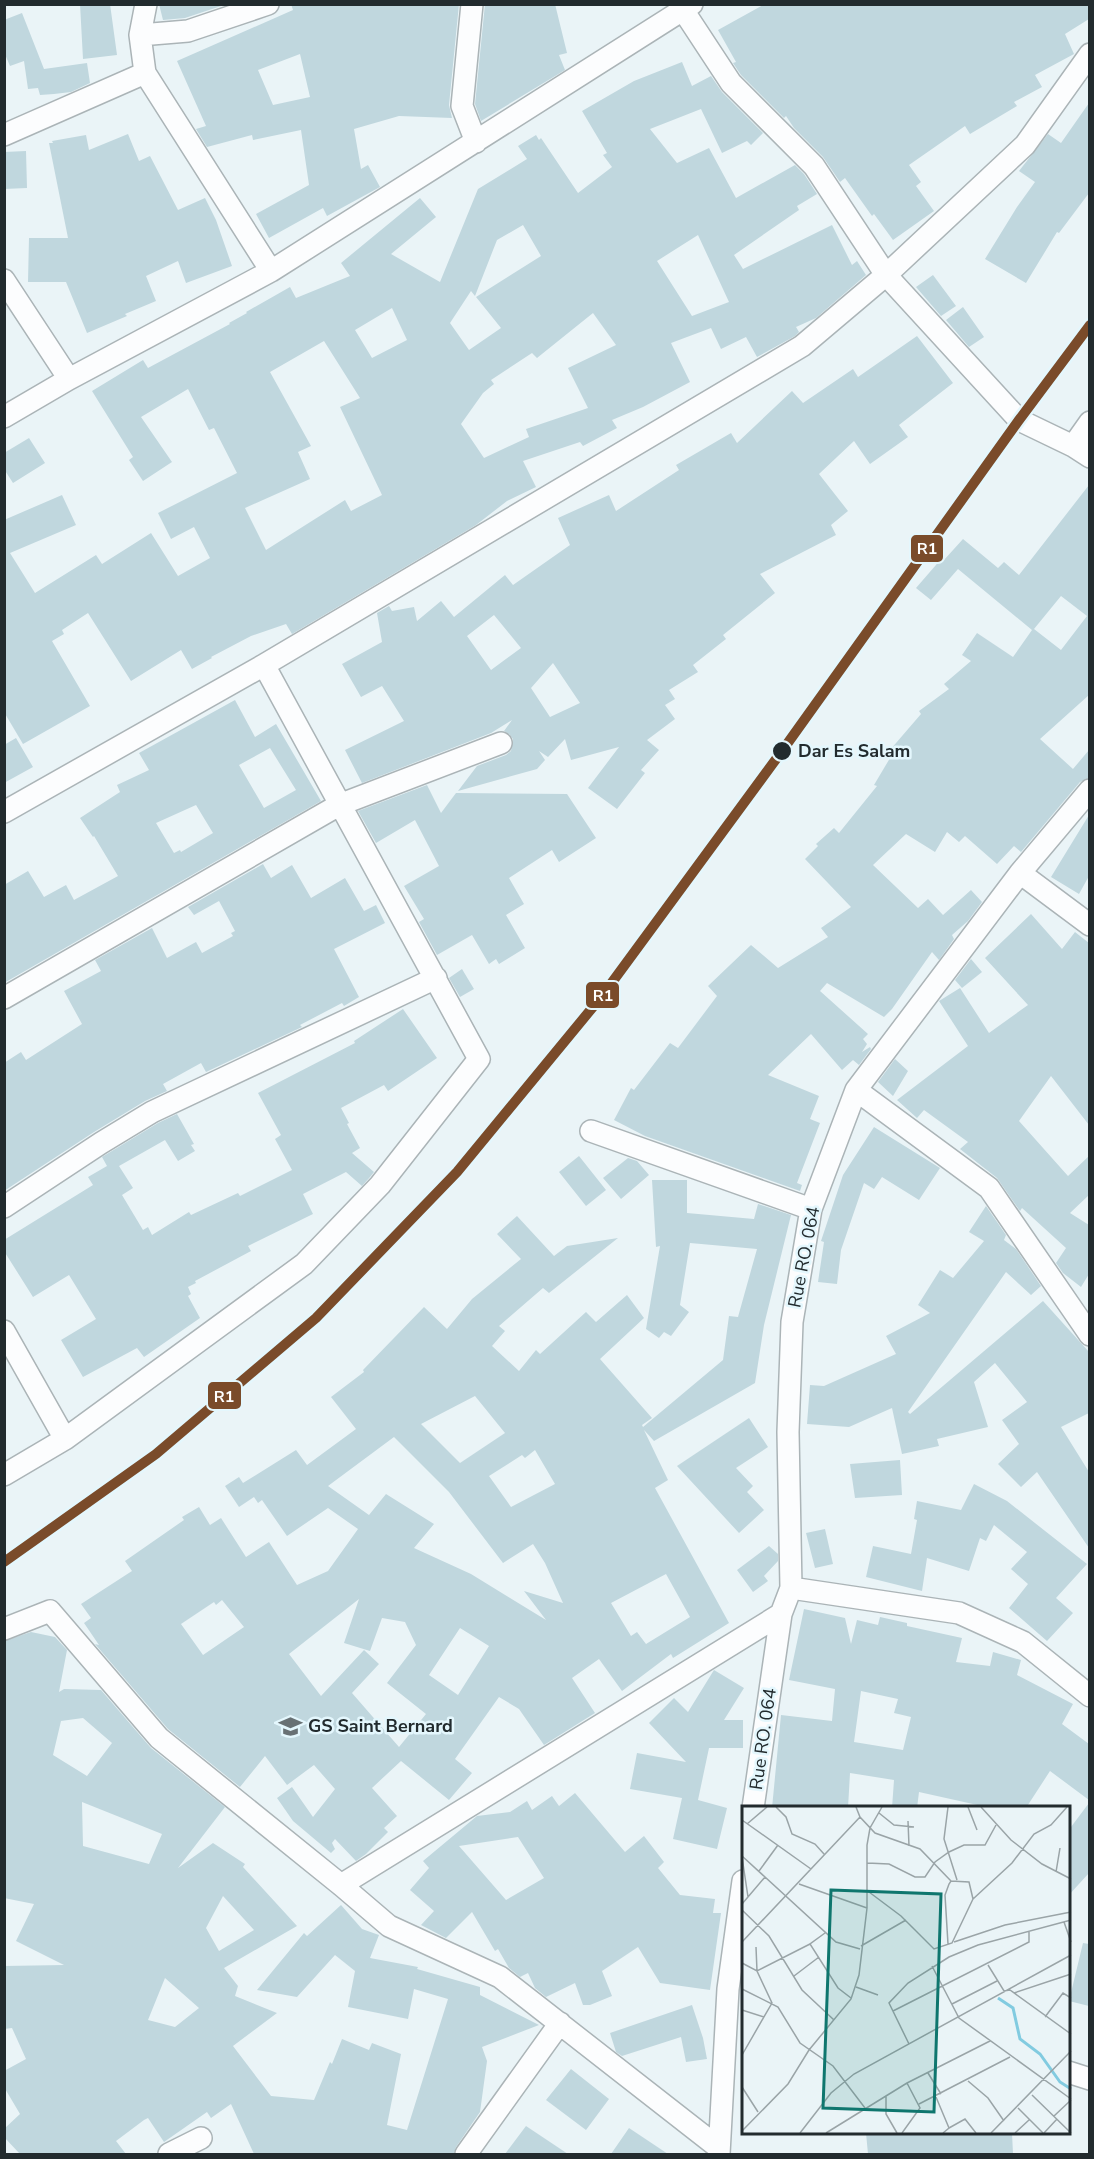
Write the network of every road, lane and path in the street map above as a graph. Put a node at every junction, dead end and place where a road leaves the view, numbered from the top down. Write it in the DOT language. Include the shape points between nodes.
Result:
graph roads {
  1 [pos="146,4"];
  2 [pos="268,4"];
  3 [pos="472,4"];
  4 [pos="687,7"];
  5 [pos="140,35"];
  6 [pos="1089,54"];
  7 [pos="145,73"];
  8 [pos="4,135"];
  9 [pos="476,142"];
  10 [pos="271,271"];
  11 [pos="886,275"];
  12 [pos="4,280"];
  13 [pos="69,379"];
  14 [pos="4,417"];
  15 [pos="1089,422"];
  16 [pos="1081,451"];
  17 [pos="264,665"];
  18 [pos="501,743"];
  19 [pos="1089,790"];
  20 [pos="339,805"];
  21 [pos="4,812"];
  22 [pos="1020,873"];
  23 [pos="1089,924"];
  24 [pos="436,978"];
  25 [pos="4,998"];
  26 [pos="856,1090"];
  27 [pos="591,1131"];
  28 [pos="4,1208"];
  29 [pos="811,1209"];
  30 [pos="4,1331"];
  31 [pos="1089,1335"];
  32 [pos="64,1439"];
  33 [pos="4,1475"];
  34 [pos="791,1588"];
  35 [pos="781,1614"];
  36 [pos="4,1629"];
  37 [pos="1089,1696"];
  38 [pos="753,1806"];
  39 [pos="341,1885"];
  40 [pos="742,1895"];
  41 [pos="735,1990"];
  42 [pos="560,2024"];
  43 [pos="1070,2073"];
  44 [pos="1089,2079"];
  45 [pos="201,2138"];
  46 [pos="719,2151"];
  47 [pos="169,2154"];
  48 [pos="466,2154"];
  1 -- 5 [label="street"];
  2 -- 5 [label="street" via="188,31"];
  3 -- 9 [label="street" via="462,106"];
  4 -- 9 [label="street"];
  4 -- 11 [label="street" via="731,84 814,166"];
  5 -- 7 [label="street"];
  6 -- 11 [label="street" via="1025,145"];
  7 -- 8 [label="street"];
  7 -- 10 [label="street"];
  9 -- 10 [label="street"];
  10 -- 13 [label="street"];
  11 -- 16 [label="street" via="1019,420"];
  11 -- 17 [label="street" via="802,345"];
  12 -- 13 [label="street"];
  13 -- 14 [label="street"];
  15 -- 16 [label="street"];
  17 -- 20 [label="street"];
  17 -- 21 [label="street"];
  18 -- 20 [label="street"];
  19 -- 22 [label="street, Rue RO. 064"];
  20 -- 24 [label="street"];
  20 -- 25 [label="street"];
  22 -- 23 [label="street"];
  22 -- 26 [label="street, Rue RO. 064"];
  24 -- 28 [label="street" via="152,1112"];
  24 -- 32 [label="street" via="479,1059 380,1185 304,1264"];
  26 -- 29 [label="street, Rue RO. 064"];
  26 -- 31 [label="street" via="988,1188"];
  27 -- 29 [label="street"];
  29 -- 34 [label="street, Rue RO. 064" via="792,1322 788,1432"];
  30 -- 32 [label="street"];
  32 -- 33 [label="street"];
  34 -- 35 [label="street, Rue RO. 064"];
  34 -- 37 [label="street" via="959,1613 1023,1642"];
  35 -- 38 [label="street, Rue RO. 064"];
  35 -- 39 [label="street"];
  36 -- 39 [label="street" via="50,1611 159,1738"];
  39 -- 42 [label="street" via="389,1926 500,1977"];
  40 -- 41 [label="street"];
  41 -- 46 [label="street"];
  42 -- 46 [label="street"];
  42 -- 48 [label="street"];
  43 -- 44 [label="street"];
  45 -- 47 [label="street"];
}
